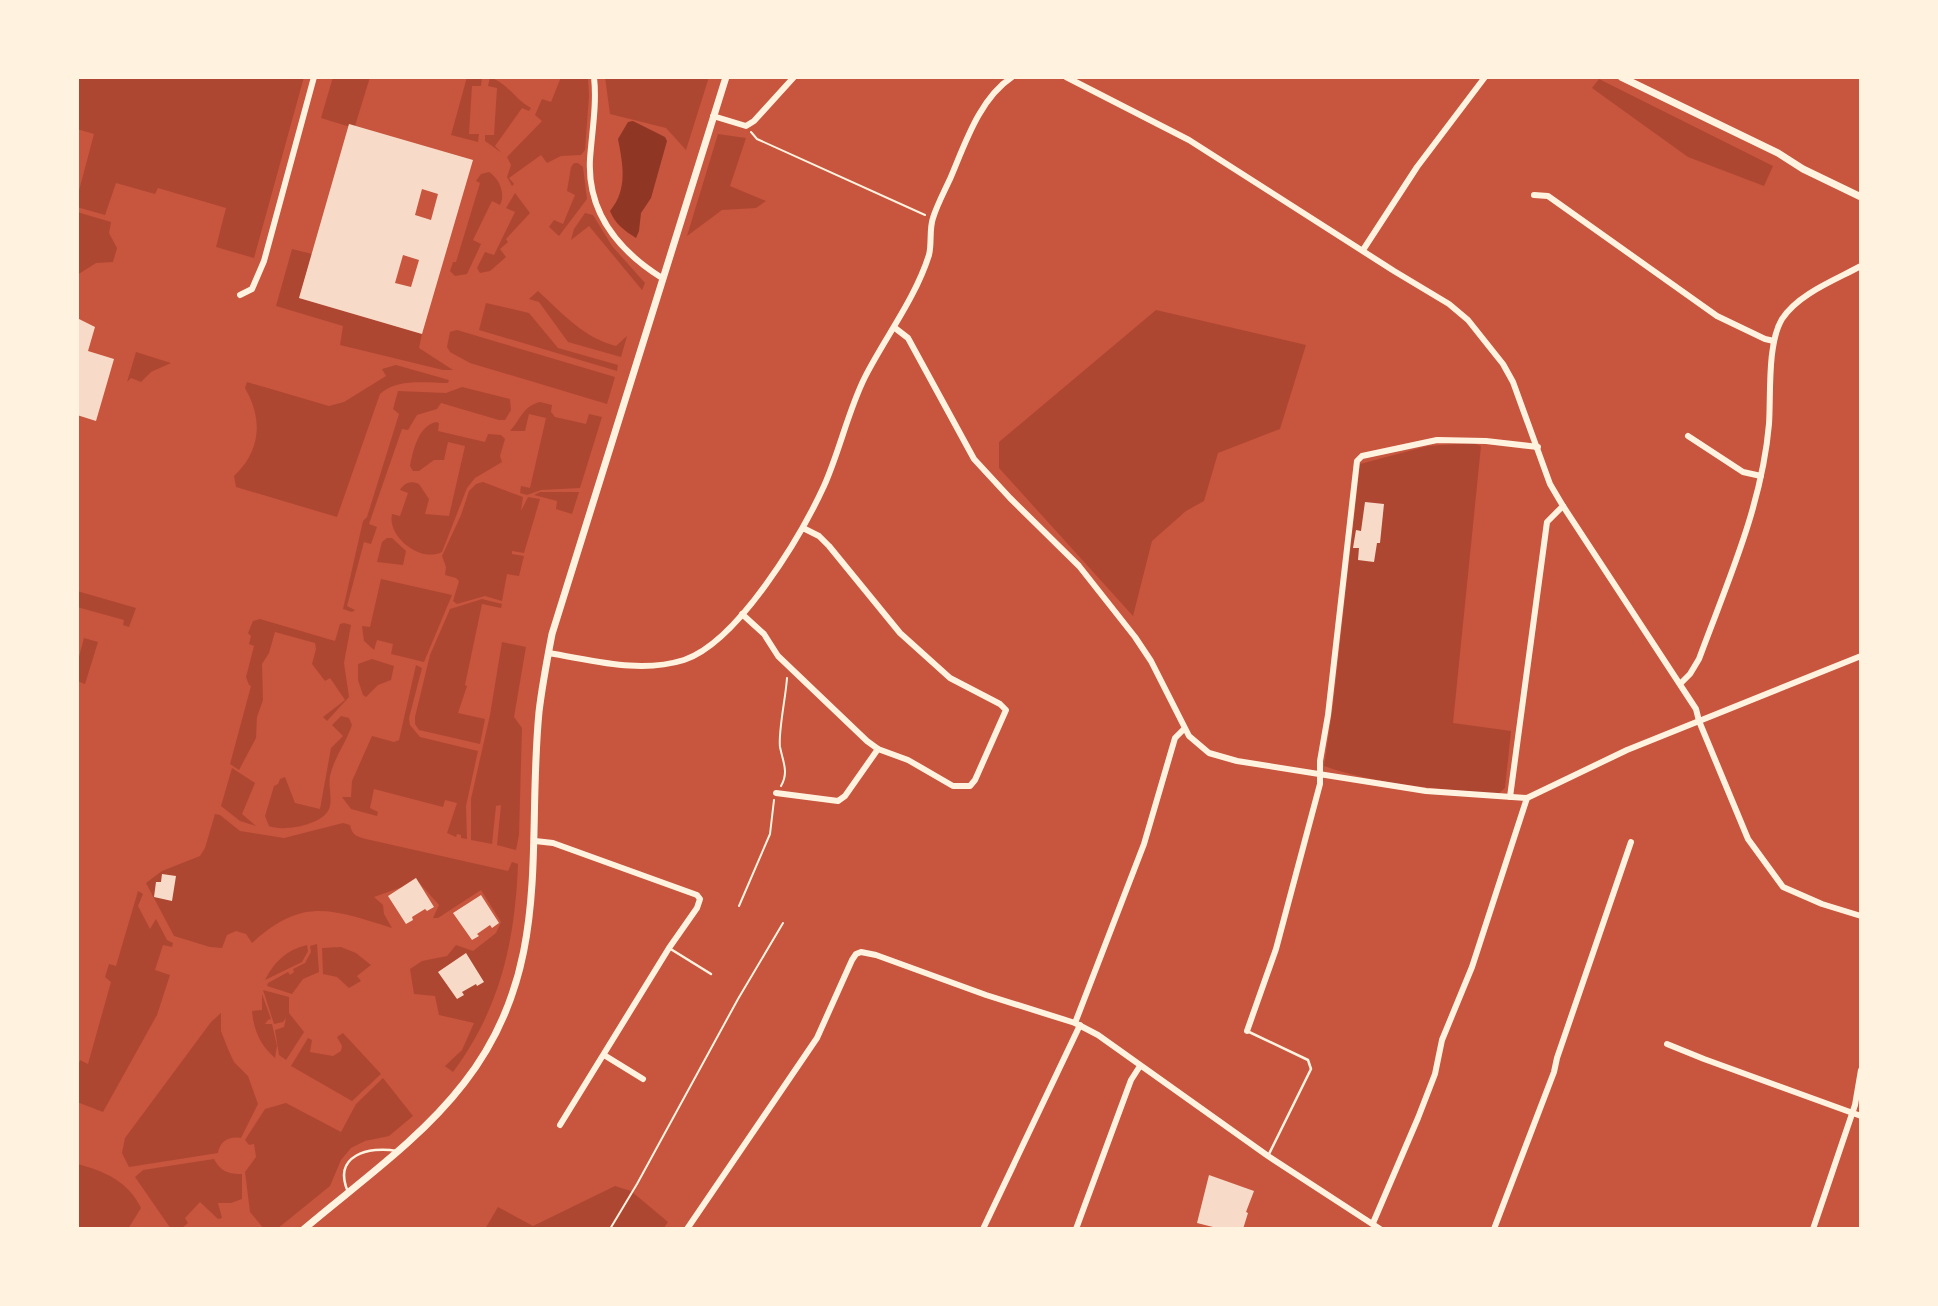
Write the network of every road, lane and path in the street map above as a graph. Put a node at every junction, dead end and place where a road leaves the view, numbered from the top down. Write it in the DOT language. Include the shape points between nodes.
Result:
graph roads {
  1 [pos="314,77"];
  2 [pos="594,77"];
  3 [pos="726,77"];
  4 [pos="794,77"];
  5 [pos="1012,77"];
  6 [pos="1066,77"];
  7 [pos="1485,77"];
  8 [pos="1622,77"];
  9 [pos="713,116"];
  10 [pos="746,126"];
  11 [pos="1534,195"];
  12 [pos="1861,197"];
  13 [pos="932,219"];
  14 [pos="1363,250"];
  15 [pos="1861,266"];
  16 [pos="662,278"];
  17 [pos="240,295"];
  18 [pos="895,328"];
  19 [pos="1774,341"];
  20 [pos="1688,436"];
  21 [pos="1538,447"];
  22 [pos="1761,475"];
  23 [pos="1563,506"];
  24 [pos="803,528"];
  25 [pos="742,614"];
  26 [pos="548,653"];
  27 [pos="1861,656"];
  28 [pos="789,667"];
  29 [pos="1681,683"];
  30 [pos="1699,721"];
  31 [pos="1184,729"];
  32 [pos="878,749"];
  33 [pos="1319,774"];
  34 [pos="776,793"];
  35 [pos="1510,797"];
  36 [pos="1527,798"];
  37 [pos="535,841"];
  38 [pos="1631,842"];
  39 [pos="739,906"];
  40 [pos="1861,916"];
  41 [pos="783,923"];
  42 [pos="669,948"];
  43 [pos="711,974"];
  44 [pos="1078,1024"];
  45 [pos="1247,1031"];
  46 [pos="1667,1044"];
  47 [pos="604,1055"];
  48 [pos="1140,1066"];
  49 [pos="1861,1070"];
  50 [pos="643,1079"];
  51 [pos="1853,1114"];
  52 [pos="1861,1116"];
  53 [pos="560,1125"];
  54 [pos="397,1150"];
  55 [pos="1268,1156"];
  56 [pos="348,1192"];
  57 [pos="1373,1223"];
  58 [pos="304,1229"];
  59 [pos="610,1229"];
  60 [pos="687,1229"];
  61 [pos="983,1229"];
  62 [pos="1076,1229"];
  63 [pos="1380,1229"];
  64 [pos="1494,1229"];
  65 [pos="1813,1229"];
  1 -- 17 [label="street" via="264,261 251,289"];
  2 -- 16 [label="street" via="590,178 601,220 616,241"];
  3 -- 9 [label="street"];
  4 -- 10 [label="street"];
  5 -- 13 [label="street" via="992,96 974,124"];
  6 -- 14 [label="street" via="1189,140"];
  7 -- 14 [label="street"];
  8 -- 12 [label="street"];
  9 -- 10 [label="street"];
  9 -- 16 [label="street"];
  10 -- 13 [label="path" via="757,139"];
  11 -- 19 [label="street" via="1548,196 1717,316"];
  13 -- 18 [label="street" via="928,256"];
  14 -- 21 [label="street" via="1468,320 1513,382"];
  15 -- 19 [label="street" via="1796,303 1781,320"];
  16 -- 26 [label="street"];
  18 -- 24 [label="street" via="865,378"];
  18 -- 31 [label="street" via="908,338 974,458 1079,566 1135,637"];
  19 -- 22 [label="street"];
  20 -- 22 [label="street" via="1743,472"];
  21 -- 23 [label="street"];
  21 -- 33 [label="street" via="1437,440 1362,456 1357,461"];
  22 -- 29 [label="street" via="1699,659"];
  23 -- 29 [label="street"];
  23 -- 35 [label="street" via="1547,522"];
  24 -- 25 [label="street"];
  24 -- 32 [label="street" via="829,546 900,633 950,678 1006,710 970,786 953,786"];
  25 -- 26 [label="street" via="708,648 657,666 623,666"];
  25 -- 28 [label="street" via="761,630"];
  26 -- 37 [label="street" via="539,714"];
  27 -- 30 [label="street"];
  28 -- 32 [label="street"];
  28 -- 34 [label="path" via="780,742 785,780"];
  29 -- 30 [label="street"];
  30 -- 36 [label="street"];
  30 -- 40 [label="street" via="1748,839 1778,881 1787,890"];
  31 -- 33 [label="street" via="1209,753"];
  31 -- 44 [label="street" via="1175,738 1144,844"];
  32 -- 34 [label="street" via="838,801"];
  33 -- 35 [label="street"];
  33 -- 45 [label="street" via="1276,949"];
  34 -- 39 [label="path" via="770,834"];
  35 -- 36 [label="street"];
  36 -- 57 [label="street" via="1472,967 1442,1040 1435,1074"];
  37 -- 42 [label="street" via="553,843 697,895 697,908"];
  37 -- 54 [label="street" via="526,947 503,1020 464,1083 430,1122"];
  38 -- 64 [label="street" via="1554,1072"];
  41 -- 59 [label="path"];
  42 -- 43 [label="lane"];
  42 -- 47 [label="street"];
  44 -- 48 [label="street"];
  44 -- 60 [label="street" via="876,955 856,954 817,1038"];
  44 -- 61 [label="street"];
  45 -- 55 [label="lane" via="1308,1060 1311,1069"];
  46 -- 51 [label="street"];
  47 -- 50 [label="street"];
  47 -- 53 [label="street"];
  48 -- 55 [label="street"];
  48 -- 62 [label="street"];
  49 -- 51 [label="street"];
  51 -- 52 [label="street"];
  51 -- 65 [label="street"];
  54 -- 56 [label="street"];
  54 -- 56 [label="lane" via="381,1148 351,1158 344,1179"];
  55 -- 57 [label="street"];
  56 -- 58 [label="street"];
  57 -- 63 [label="street"];
}
